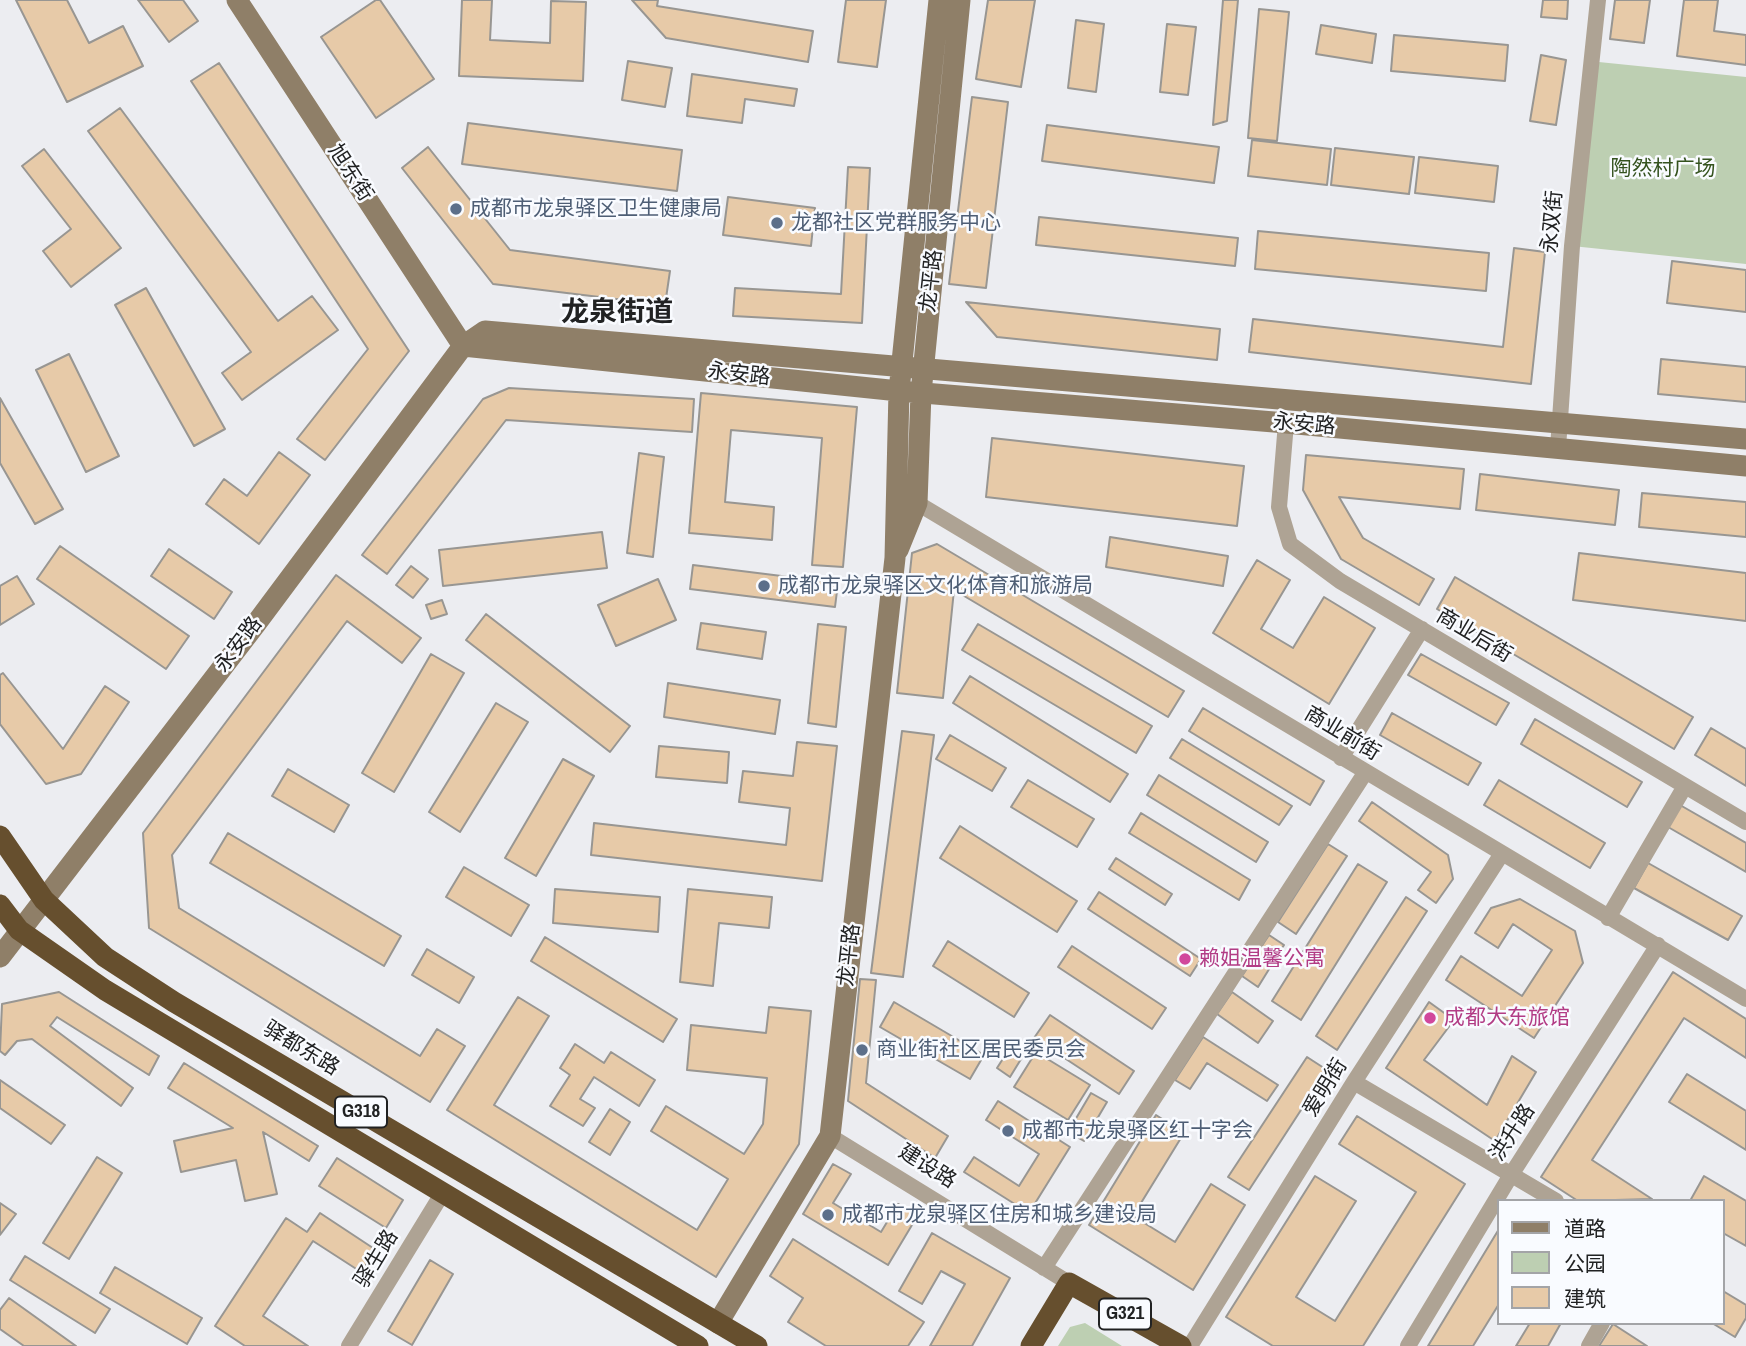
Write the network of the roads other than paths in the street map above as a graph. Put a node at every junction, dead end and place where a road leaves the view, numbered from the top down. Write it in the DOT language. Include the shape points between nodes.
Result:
graph roads {
  1 [pos="237,0"];
  2 [pos="939,0"];
  3 [pos="960,0"];
  4 [pos="1598,0"];
  5 [pos="463,346"];
  6 [pos="901,366"];
  7 [pos="923,367"];
  8 [pos="899,391"];
  9 [pos="921,393"];
  10 [pos="1560,421"];
  11 [pos="1286,423"];
  12 [pos="1746,439"];
  13 [pos="1558,448"];
  14 [pos="1746,466"];
  15 [pos="917,503"];
  16 [pos="894,558"];
  17 [pos="1422,629"];
  18 [pos="1341,758"];
  19 [pos="1366,773"];
  20 [pos="1685,786"];
  21 [pos="1746,822"];
  22 [pos="0,836"];
  23 [pos="1501,855"];
  24 [pos="44,900"];
  25 [pos="0,905"];
  26 [pos="1608,918"];
  27 [pos="19,930"];
  28 [pos="1658,945"];
  29 [pos="0,957"];
  30 [pos="1746,999"];
  31 [pos="1354,1082"];
  32 [pos="830,1136"];
  33 [pos="1511,1175"];
  34 [pos="442,1194"];
  35 [pos="1553,1199"];
  36 [pos="1044,1268"];
  37 [pos="1069,1283"];
  38 [pos="718,1323"];
  39 [pos="1601,1325"];
  40 [pos="349,1346"];
  41 [pos="698,1346"];
  42 [pos="757,1346"];
  43 [pos="1031,1346"];
  44 [pos="1181,1346"];
  45 [pos="1190,1346"];
  46 [pos="1408,1346"];
  47 [pos="1588,1346"];
  1 -- 5 [label="street, 旭东街"];
  2 -- 6 [label="street, 龙平路"];
  3 -- 7 [label="street, 龙平路"];
  4 -- 10 [label="street, 永双街" via="1572,246"];
  5 -- 6 [label="street" via="485,331"];
  5 -- 8 [label="street, 永安路"];
  5 -- 24 [label="street, 永安路"];
  6 -- 7 [label="street"];
  6 -- 8 [label="street, 龙平路"];
  7 -- 9 [label="street, 龙平路"];
  7 -- 10 [label="street"];
  8 -- 9 [label="street, 永安路"];
  8 -- 16 [label="street, 龙平路"];
  9 -- 11 [label="street, 永安路"];
  9 -- 15 [label="street, 龙平路"];
  10 -- 12 [label="street"];
  10 -- 13 [label="street, 永双街"];
  11 -- 13 [label="street, 永安路"];
  11 -- 17 [label="street, 商业后街" via="1279,507 1290,544 1340,581"];
  13 -- 14 [label="street, 永安路"];
  15 -- 16 [label="street, 龙平路"];
  15 -- 18 [label="street, 商业前街"];
  16 -- 32 [label="street, 龙平路"];
  17 -- 18 [label="street"];
  17 -- 20 [label="street, 商业后街"];
  18 -- 19 [label="street, 商业前街"];
  19 -- 23 [label="street, 商业前街"];
  19 -- 36 [label="street"];
  20 -- 21 [label="street, 商业后街"];
  20 -- 26 [label="street"];
  22 -- 24 [label="highway, 驿都东路 / G318"];
  23 -- 26 [label="street, 商业前街"];
  23 -- 31 [label="street, 爱明街"];
  24 -- 27 [label="street, 永安路"];
  24 -- 38 [label="highway, 驿都东路 / G318" via="105,957 174,1002"];
  25 -- 27 [label="highway, G318"];
  26 -- 28 [label="street, 商业前街"];
  27 -- 29 [label="street, 永安路"];
  27 -- 34 [label="highway, G318" via="105,989"];
  28 -- 30 [label="street, 商业前街"];
  28 -- 33 [label="street, 洪升路"];
  31 -- 33 [label="street"];
  31 -- 45 [label="street, 爱明街"];
  32 -- 36 [label="street, 建设路"];
  32 -- 38 [label="street, 龙平路"];
  33 -- 35 [label="street"];
  33 -- 46 [label="street, 洪升路"];
  34 -- 40 [label="street, 驿生路"];
  34 -- 41 [label="highway, G318"];
  36 -- 37 [label="street, 建设路"];
  37 -- 43 [label="highway"];
  37 -- 44 [label="highway, 建设路 / G321"];
  38 -- 42 [label="highway, 驿都东路 / G318"];
  39 -- 47 [label="street"];
}
